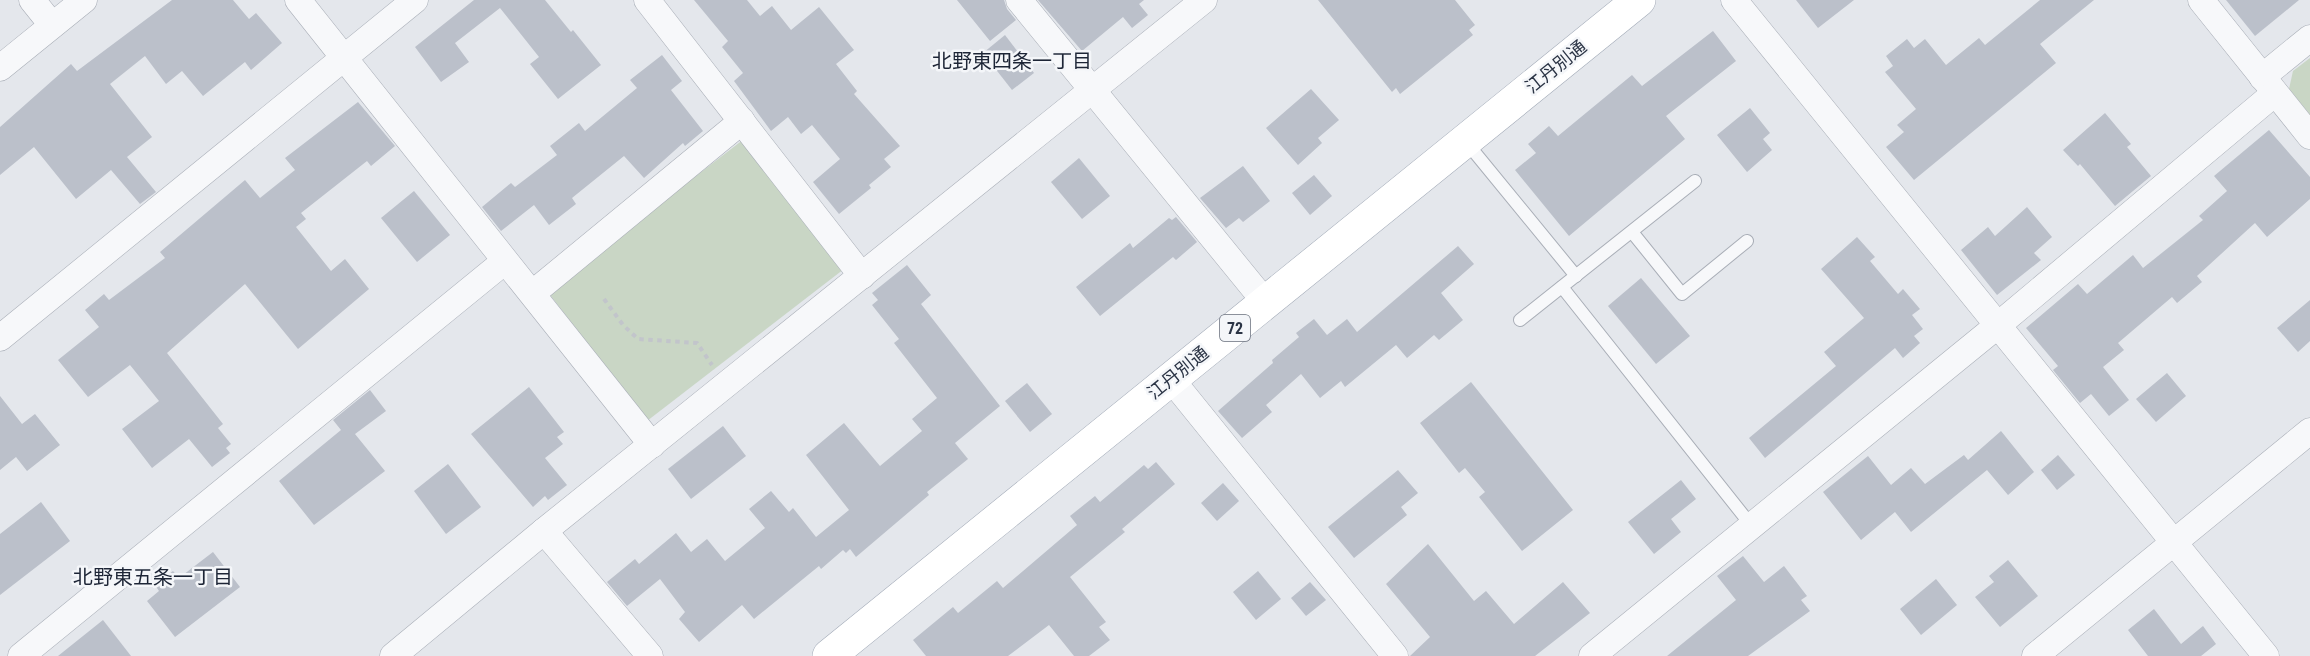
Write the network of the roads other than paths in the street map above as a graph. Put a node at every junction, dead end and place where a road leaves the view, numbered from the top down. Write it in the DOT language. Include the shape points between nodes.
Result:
graph roads {
  1 [pos="32,0"];
  2 [pos="84,0"];
  3 [pos="298,0"];
  4 [pos="415,0"];
  5 [pos="647,0"];
  6 [pos="1019,0"];
  7 [pos="1204,0"];
  8 [pos="1639,0"];
  9 [pos="1734,0"];
  10 [pos="2201,0"];
  11 [pos="52,25"];
  12 [pos="2310,39"];
  13 [pos="344,57"];
  14 [pos="0,68"];
  15 [pos="2269,85"];
  16 [pos="1092,90"];
  17 [pos="742,121"];
  18 [pos="2310,136"];
  19 [pos="1465,141"];
  20 [pos="1695,182"];
  21 [pos="1632,232"];
  22 [pos="1747,241"];
  23 [pos="506,261"];
  24 [pos="861,276"];
  25 [pos="1576,276"];
  26 [pos="1562,287"];
  27 [pos="532,293"];
  28 [pos="1266,303"];
  29 [pos="1520,320"];
  30 [pos="1997,326"];
  31 [pos="0,338"];
  32 [pos="1172,379"];
  33 [pos="2310,431"];
  34 [pos="652,445"];
  35 [pos="1751,525"];
  36 [pos="544,531"];
  37 [pos="2174,543"];
  38 [pos="21,656"];
  39 [pos="393,656"];
  40 [pos="650,656"];
  41 [pos="829,656"];
  42 [pos="1395,656"];
  43 [pos="1592,656"];
  44 [pos="2035,656"];
  45 [pos="2266,656"];
  1 -- 11 [label="street"];
  2 -- 11 [label="street"];
  3 -- 13 [label="street"];
  4 -- 13 [label="street"];
  5 -- 17 [label="street"];
  6 -- 16 [label="street"];
  7 -- 16 [label="street"];
  8 -- 19 [label="main road, 江丹別通 / 72"];
  9 -- 30 [label="street"];
  10 -- 15 [label="street"];
  11 -- 14 [label="street"];
  12 -- 15 [label="street"];
  13 -- 23 [label="street"];
  13 -- 31 [label="street"];
  15 -- 18 [label="street"];
  15 -- 30 [label="street"];
  16 -- 24 [label="street"];
  16 -- 28 [label="street"];
  17 -- 24 [label="street"];
  17 -- 27 [label="street"];
  19 -- 25 [label="lane"];
  19 -- 28 [label="main road, 江丹別通 / 72"];
  20 -- 21 [label="lane"];
  21 -- 22 [label="lane" via="1682,294"];
  21 -- 25 [label="lane"];
  23 -- 27 [label="street"];
  23 -- 38 [label="street"];
  24 -- 34 [label="street"];
  25 -- 26 [label="lane"];
  26 -- 29 [label="lane"];
  26 -- 35 [label="lane"];
  27 -- 34 [label="street"];
  28 -- 32 [label="main road, 江丹別通 / 72"];
  30 -- 35 [label="street"];
  30 -- 37 [label="street"];
  32 -- 41 [label="main road, 江丹別通 / 72"];
  32 -- 42 [label="street"];
  33 -- 37 [label="street"];
  34 -- 36 [label="street"];
  35 -- 43 [label="street"];
  36 -- 39 [label="street"];
  36 -- 40 [label="street"];
  37 -- 44 [label="street"];
  37 -- 45 [label="street"];
}
